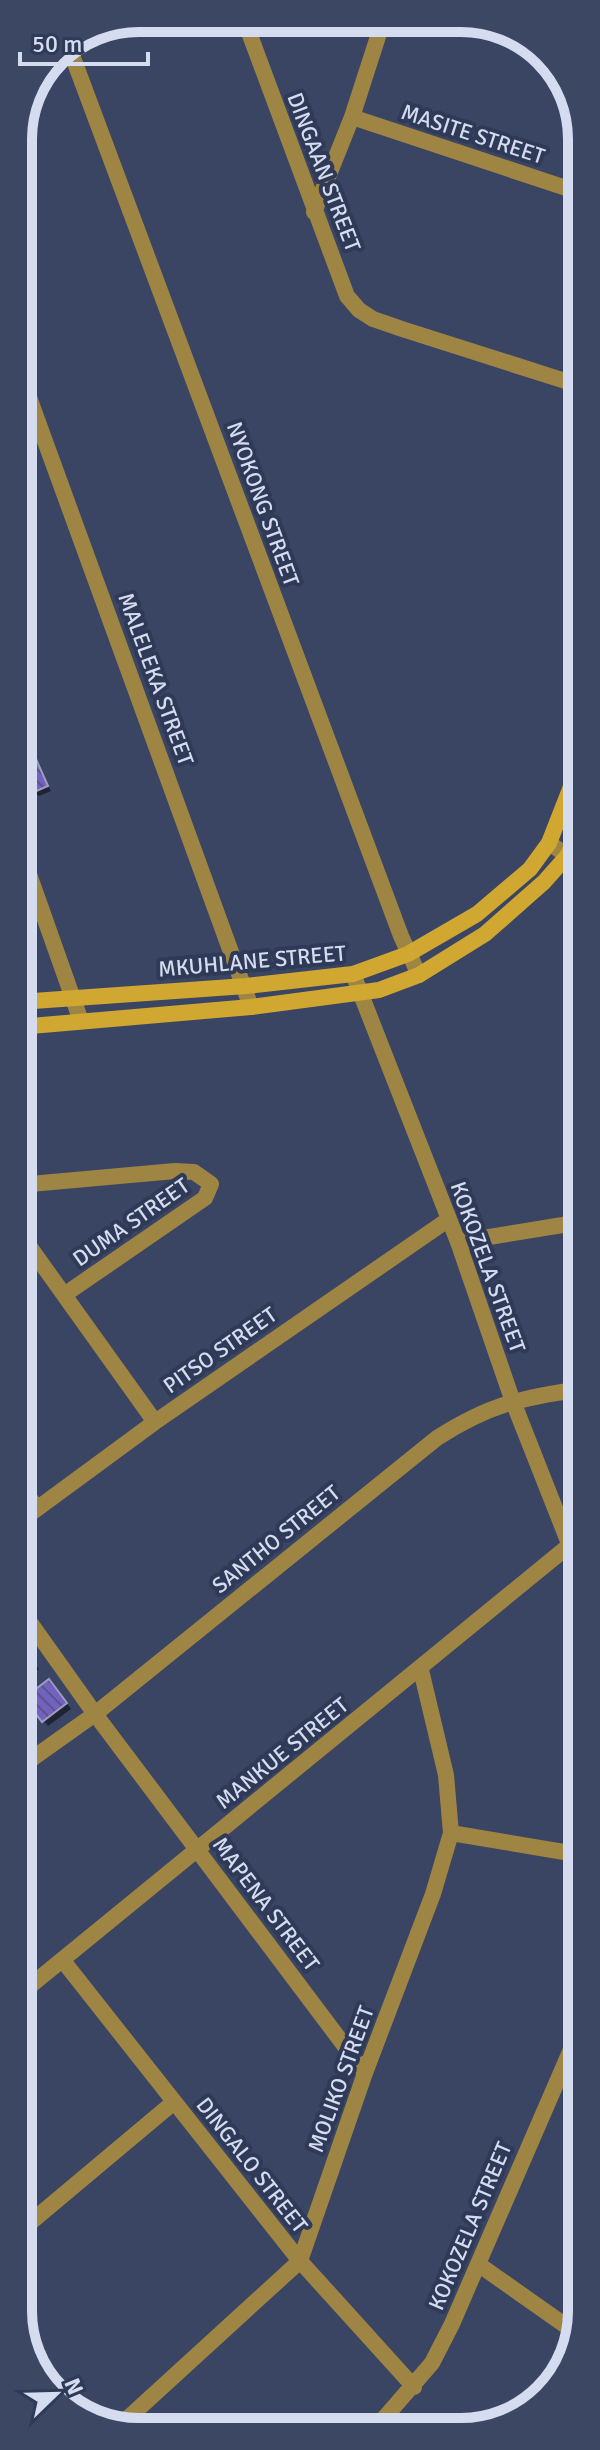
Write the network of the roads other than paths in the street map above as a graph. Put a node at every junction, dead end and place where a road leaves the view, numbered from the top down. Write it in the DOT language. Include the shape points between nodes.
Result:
graph roads {
  1 [pos="249,32"];
  2 [pos="379,32"];
  3 [pos="72,56"];
  4 [pos="352,117"];
  5 [pos="568,189"];
  6 [pos="314,212"];
  7 [pos="568,382"];
  8 [pos="32,405"];
  9 [pos="568,794"];
  10 [pos="549,843"];
  11 [pos="568,856"];
  12 [pos="568,864"];
  13 [pos="32,883"];
  14 [pos="408,954"];
  15 [pos="353,974"];
  16 [pos="419,975"];
  17 [pos="246,986"];
  18 [pos="360,993"];
  19 [pos="73,998"];
  20 [pos="32,1001"];
  21 [pos="251,1007"];
  22 [pos="81,1021"];
  23 [pos="32,1026"];
  24 [pos="32,1184"];
  25 [pos="449,1219"];
  26 [pos="568,1224"];
  27 [pos="458,1242"];
  28 [pos="32,1250"];
  29 [pos="64,1295"];
  30 [pos="568,1391"];
  31 [pos="512,1399"];
  32 [pos="155,1422"];
  33 [pos="32,1501"];
  34 [pos="37,1508"];
  35 [pos="32,1512"];
  36 [pos="568,1537"];
  37 [pos="568,1547"];
  38 [pos="32,1625"];
  39 [pos="421,1670"];
  40 [pos="95,1714"];
  41 [pos="32,1759"];
  42 [pos="451,1833"];
  43 [pos="198,1849"];
  44 [pos="568,1853"];
  45 [pos="64,1962"];
  46 [pos="32,1985"];
  47 [pos="568,2056"];
  48 [pos="365,2073"];
  49 [pos="174,2102"];
  50 [pos="32,2221"];
  51 [pos="300,2261"];
  52 [pos="478,2264"];
  53 [pos="567,2327"];
  54 [pos="414,2387"];
  55 [pos="129,2417"];
  56 [pos="385,2418"];
  1 -- 6 [label="street, DINGAAN STREET"];
  2 -- 4 [label="street"];
  3 -- 14 [label="street, NYOKONG STREET"];
  4 -- 5 [label="street, MASITE STREET"];
  4 -- 6 [label="street"];
  6 -- 7 [label="street, DINGAAN STREET" via="347,296 373,319"];
  8 -- 17 [label="street, MALELEKA STREET"];
  9 -- 10 [label="street, MKUHLANE STREET"];
  10 -- 11 [label="street"];
  10 -- 14 [label="street, MKUHLANE STREET" via="530,869 477,914"];
  12 -- 16 [label="street, MKUHLANE STREET" via="485,934"];
  13 -- 19 [label="street"];
  14 -- 15 [label="street, MKUHLANE STREET"];
  14 -- 16 [label="street, NYOKONG STREET"];
  15 -- 17 [label="street, MKUHLANE STREET"];
  15 -- 18 [label="street, KOKOZELA STREET"];
  16 -- 18 [label="street, MKUHLANE STREET"];
  17 -- 19 [label="street, MKUHLANE STREET"];
  17 -- 21 [label="street, MALELEKA STREET"];
  18 -- 21 [label="street, MKUHLANE STREET"];
  18 -- 25 [label="street, KOKOZELA STREET"];
  19 -- 20 [label="street, MKUHLANE STREET"];
  19 -- 22 [label="street"];
  21 -- 22 [label="street, MKUHLANE STREET"];
  22 -- 23 [label="street, MKUHLANE STREET"];
  24 -- 29 [label="street, DUMA STREET" via="175,1171 194,1172 211,1184 205,1198"];
  25 -- 27 [label="street, KOKOZELA STREET"];
  25 -- 32 [label="street, PITSO STREET"];
  26 -- 27 [label="street"];
  27 -- 31 [label="street, KOKOZELA STREET"];
  28 -- 29 [label="street, DUMA STREET"];
  29 -- 32 [label="street, DUMA STREET"];
  30 -- 31 [label="street, SANTHO STREET"];
  31 -- 36 [label="street, KOKOZELA STREET"];
  31 -- 40 [label="street, SANTHO STREET" via="472,1415 437,1438"];
  32 -- 34 [label="street, PITSO STREET"];
  33 -- 34 [label="street"];
  34 -- 35 [label="street, PITSO STREET"];
  37 -- 39 [label="street, MANKUE STREET"];
  38 -- 40 [label="street, MAPENA STREET"];
  39 -- 42 [label="street, MOLIKO STREET" via="441,1749"];
  39 -- 43 [label="street, MANKUE STREET"];
  40 -- 41 [label="street, SANTHO STREET"];
  40 -- 43 [label="street, MAPENA STREET"];
  42 -- 44 [label="street"];
  42 -- 48 [label="street, MOLIKO STREET"];
  43 -- 45 [label="street, MANKUE STREET"];
  43 -- 48 [label="street, MAPENA STREET"];
  45 -- 46 [label="street, MANKUE STREET"];
  45 -- 49 [label="street, DINGALO STREET"];
  47 -- 52 [label="street, KOKOZELA STREET"];
  48 -- 51 [label="street, MOLIKO STREET"];
  49 -- 50 [label="street"];
  49 -- 51 [label="street, DINGALO STREET"];
  51 -- 54 [label="street, DINGALO STREET"];
  51 -- 55 [label="street, MOLIKO STREET"];
  52 -- 53 [label="street"];
  52 -- 54 [label="street, KOKOZELA STREET" via="432,2363"];
  54 -- 56 [label="street, KOKOZELA STREET"];
}
